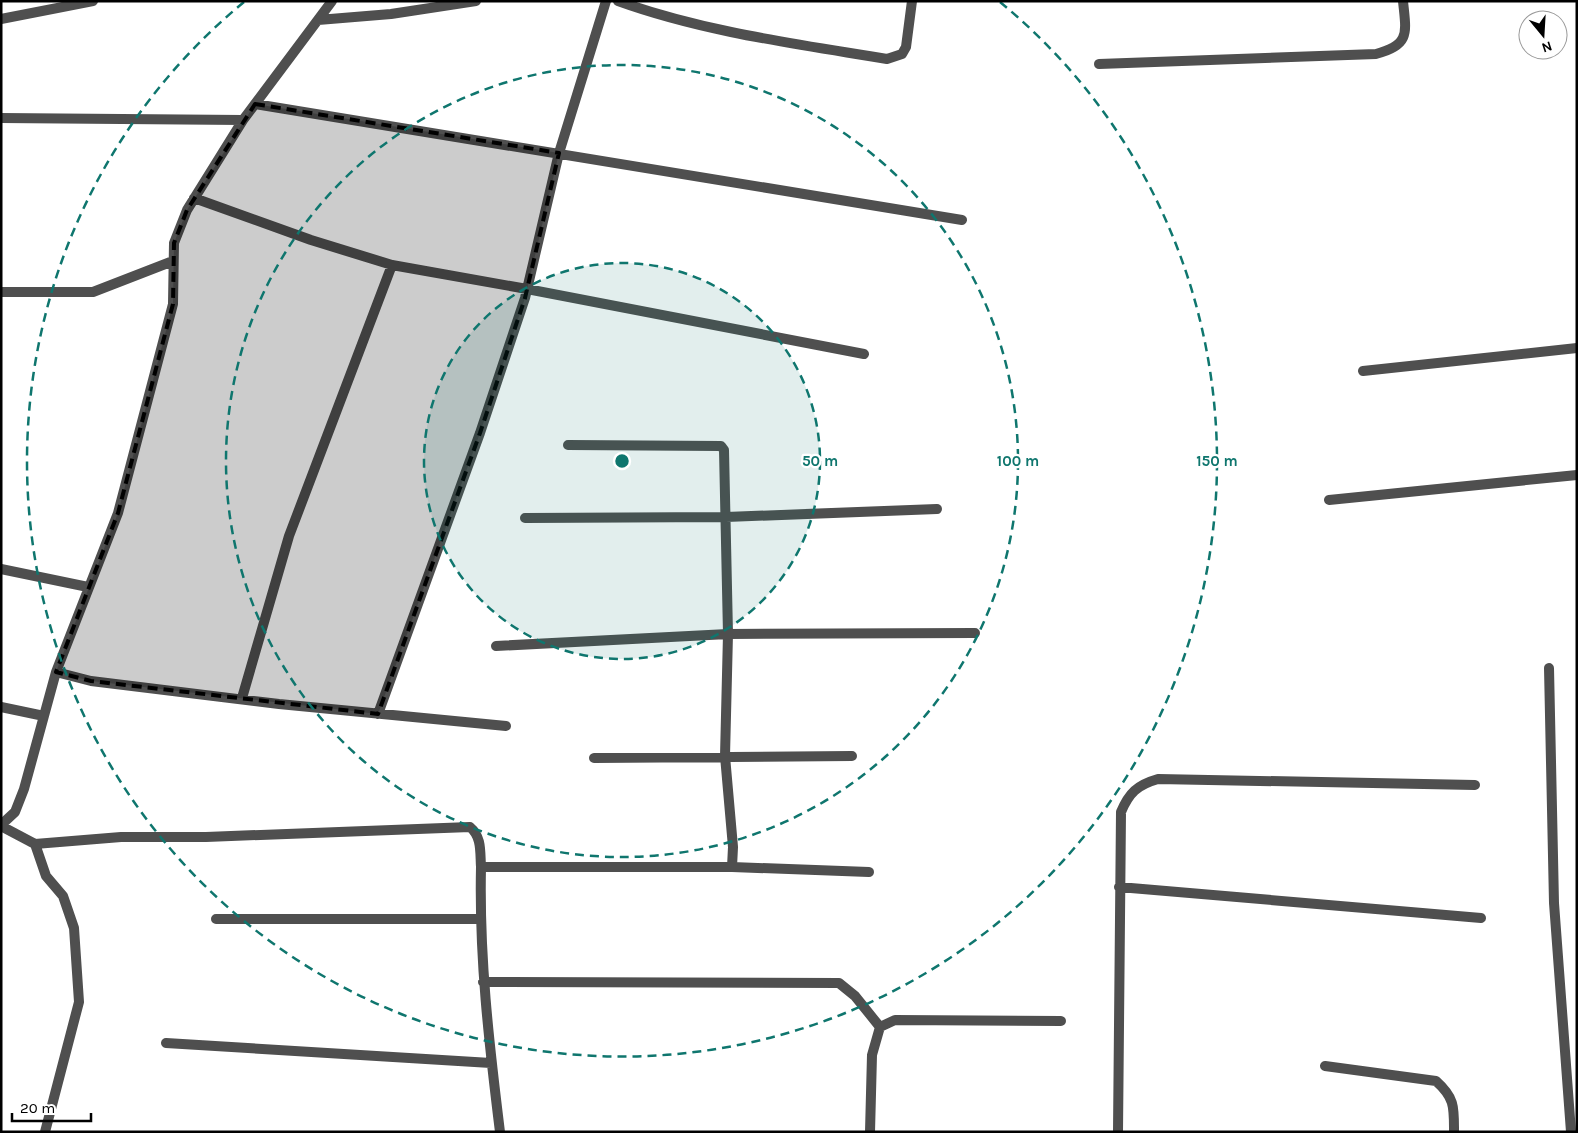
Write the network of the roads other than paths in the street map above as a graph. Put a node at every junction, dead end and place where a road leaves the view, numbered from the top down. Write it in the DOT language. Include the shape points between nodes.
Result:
graph roads {
  1 [pos="93,1"];
  2 [pos="332,1"];
  3 [pos="476,1"];
  4 [pos="606,1"];
  5 [pos="618,1"];
  6 [pos="912,1"];
  7 [pos="1403,1"];
  8 [pos="1,19"];
  9 [pos="318,20"];
  10 [pos="1099,64"];
  11 [pos="255,104"];
  12 [pos="1,118"];
  13 [pos="242,120"];
  14 [pos="559,154"];
  15 [pos="194,198"];
  16 [pos="962,220"];
  17 [pos="174,261"];
  18 [pos="392,265"];
  19 [pos="527,288"];
  20 [pos="1,292"];
  21 [pos="1577,348"];
  22 [pos="864,354"];
  23 [pos="1363,371"];
  24 [pos="568,445"];
  25 [pos="1577,475"];
  26 [pos="1329,500"];
  27 [pos="937,509"];
  28 [pos="726,517"];
  29 [pos="525,518"];
  30 [pos="1,569"];
  31 [pos="88,587"];
  32 [pos="975,633"];
  33 [pos="728,634"];
  34 [pos="496,646"];
  35 [pos="1549,668"];
  36 [pos="56,672"];
  37 [pos="242,698"];
  38 [pos="1,707"];
  39 [pos="378,714"];
  40 [pos="44,716"];
  41 [pos="506,726"];
  42 [pos="725,756"];
  43 [pos="852,756"];
  44 [pos="594,758"];
  45 [pos="1475,785"];
  46 [pos="1,826"];
  47 [pos="35,844"];
  48 [pos="481,867"];
  49 [pos="732,867"];
  50 [pos="869,872"];
  51 [pos="1119,887"];
  52 [pos="216,918"];
  53 [pos="1482,918"];
  54 [pos="480,919"];
  55 [pos="483,982"];
  56 [pos="1061,1021"];
  57 [pos="880,1027"];
  58 [pos="166,1043"];
  59 [pos="491,1063"];
  60 [pos="1325,1066"];
  61 [pos="45,1132"];
  62 [pos="500,1132"];
  63 [pos="870,1132"];
  64 [pos="1118,1132"];
  65 [pos="1454,1132"];
  66 [pos="1571,1132"];
  1 -- 8 [label="street"];
  2 -- 9 [label="street"];
  3 -- 9 [label="street" via="391,14"];
  4 -- 14 [label="street"];
  5 -- 6 [label="street" via="653,14 887,59 902,54 906,47"];
  7 -- 10 [label="street" via="1406,33 1401,43 1376,54"];
  9 -- 11 [label="street"];
  11 -- 13 [label="street"];
  11 -- 14 [label="street"];
  12 -- 13 [label="street"];
  13 -- 15 [label="street"];
  14 -- 16 [label="street"];
  14 -- 19 [label="street"];
  15 -- 17 [label="street" via="174,243"];
  15 -- 18 [label="street"];
  17 -- 20 [label="street" via="93,292"];
  17 -- 31 [label="street" via="173,304 154,378 118,513"];
  18 -- 19 [label="street"];
  18 -- 37 [label="street" via="289,536"];
  19 -- 22 [label="street"];
  19 -- 39 [label="street" via="480,433"];
  21 -- 23 [label="street"];
  24 -- 28 [label="street" via="721,446 725,454"];
  25 -- 26 [label="street"];
  27 -- 28 [label="street"];
  28 -- 29 [label="street"];
  28 -- 33 [label="street"];
  30 -- 31 [label="street"];
  31 -- 36 [label="street"];
  32 -- 33 [label="street"];
  33 -- 34 [label="street"];
  33 -- 42 [label="street"];
  35 -- 66 [label="street" via="1554,903"];
  36 -- 37 [label="street" via="91,681"];
  36 -- 40 [label="street"];
  37 -- 39 [label="street"];
  38 -- 40 [label="street"];
  39 -- 41 [label="street"];
  40 -- 46 [label="street" via="21,797 15,812"];
  42 -- 43 [label="street"];
  42 -- 44 [label="street"];
  42 -- 49 [label="street"];
  45 -- 51 [label="street" via="1149,781 1128,795 1121,812"];
  46 -- 47 [label="street"];
  47 -- 48 [label="street" via="121,837 470,827 479,842"];
  47 -- 61 [label="street" via="46,876 63,896 74,928 79,1002"];
  48 -- 49 [label="street"];
  48 -- 54 [label="street"];
  49 -- 50 [label="street"];
  51 -- 53 [label="street"];
  51 -- 64 [label="street"];
  52 -- 54 [label="street"];
  54 -- 55 [label="street"];
  55 -- 57 [label="street" via="838,983 855,996"];
  55 -- 59 [label="street"];
  56 -- 57 [label="street" via="895,1020"];
  57 -- 63 [label="street" via="872,1056"];
  58 -- 59 [label="street"];
  59 -- 62 [label="street"];
  60 -- 65 [label="street" via="1436,1081 1449,1092"];
}
